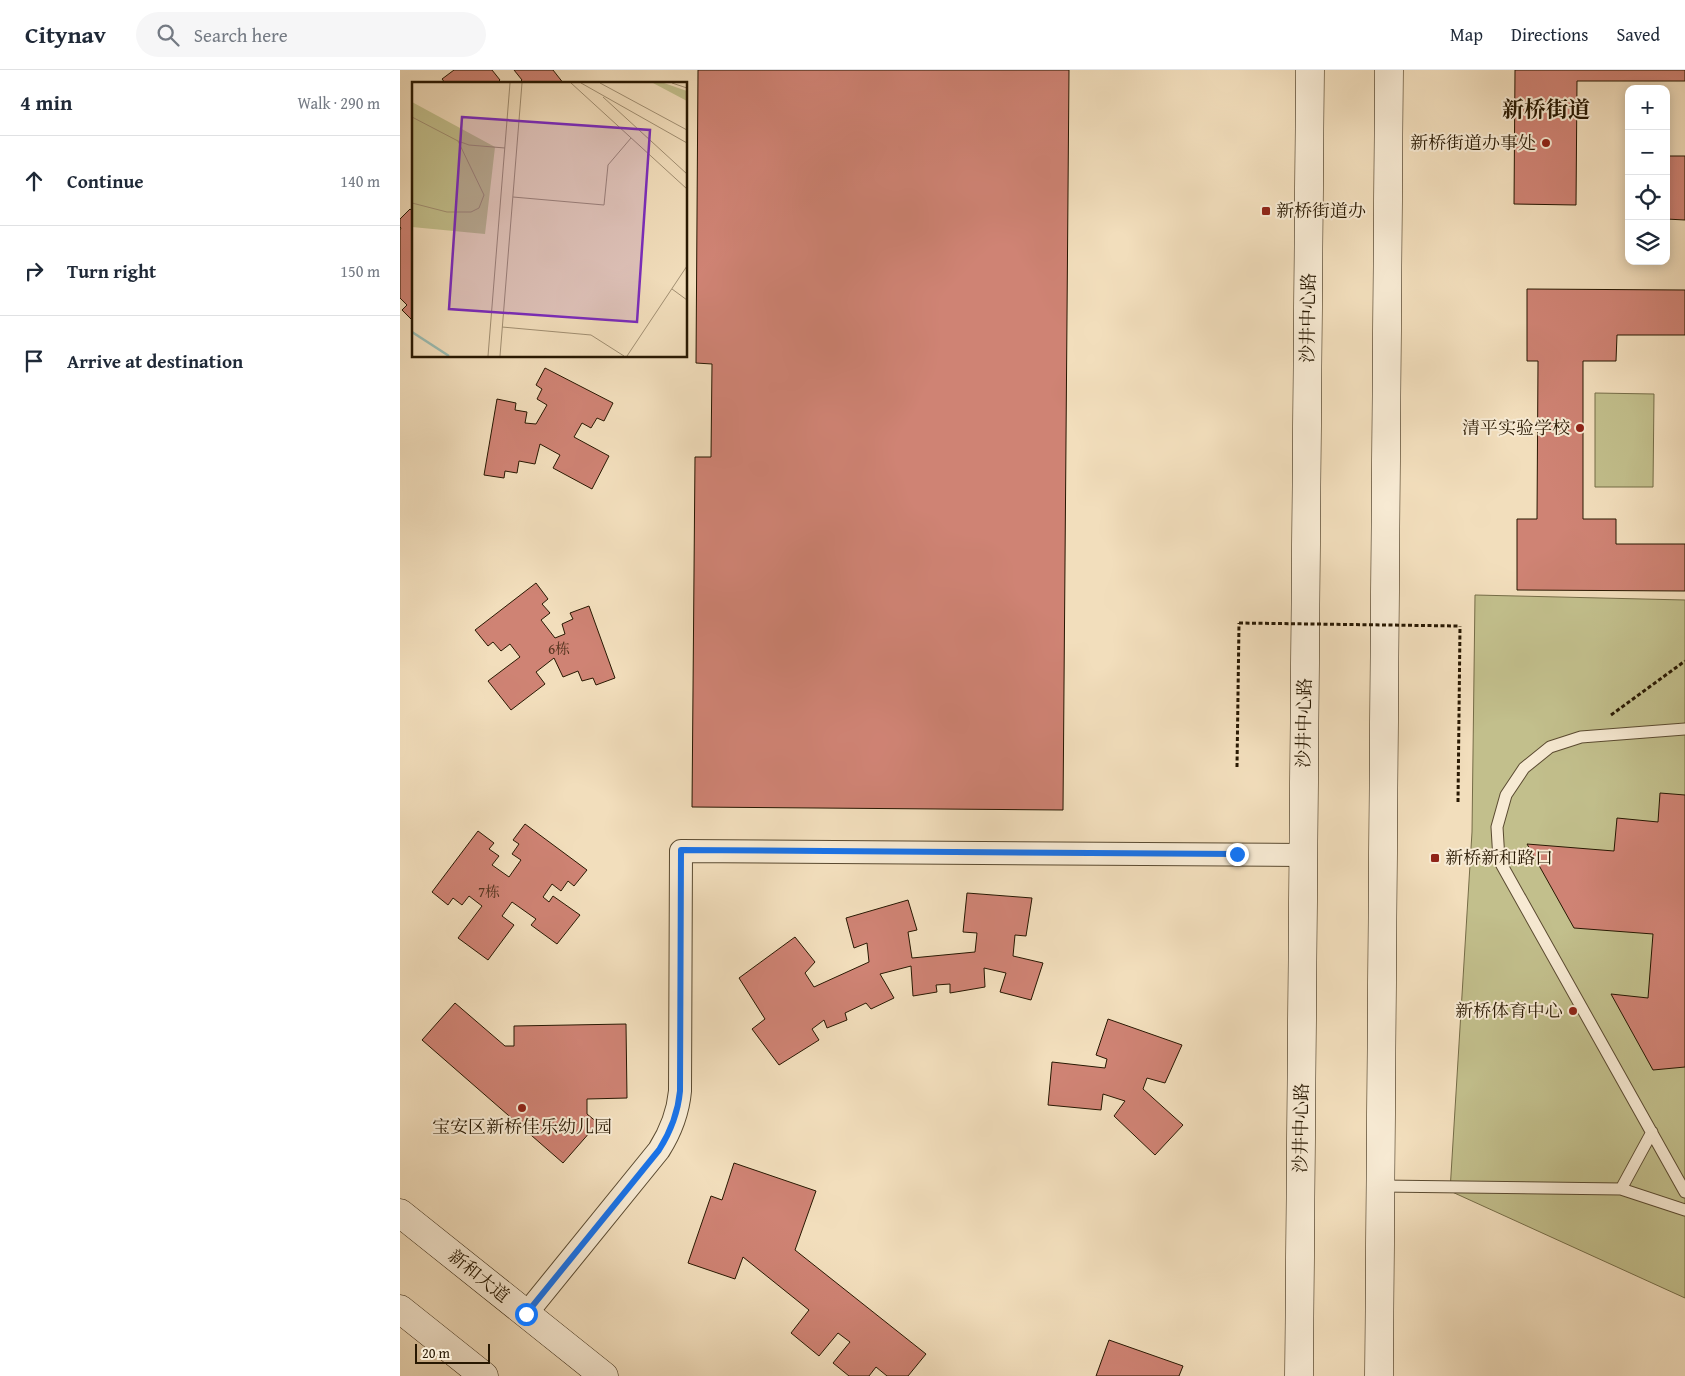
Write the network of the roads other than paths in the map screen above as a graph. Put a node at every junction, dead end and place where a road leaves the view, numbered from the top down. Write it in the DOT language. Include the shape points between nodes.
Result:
graph roads {
  1 [pos="1310,70"];
  2 [pos="1389,70"];
  3 [pos="1685,729"];
  4 [pos="1303,855"];
  5 [pos="1652,1132"];
  6 [pos="1381,1186"];
  7 [pos="1621,1189"];
  8 [pos="1685,1192"];
  9 [pos="1685,1210"];
  10 [pos="400,1213"];
  11 [pos="400,1309"];
  12 [pos="526,1314"];
  13 [pos="484,1376"];
  14 [pos="604,1376"];
  15 [pos="1299,1376"];
  16 [pos="1379,1376"];
  1 -- 4 [label="street, 沙井中心路"];
  2 -- 6 [label="street"];
  3 -- 5 [label="lane" via="1581,736 1550,747 1524,768 1506,795 1497,827 1499,860"];
  4 -- 12 [label="street" via="681,850 680,1091 674,1122 659,1150"];
  4 -- 15 [label="street, 沙井中心路"];
  5 -- 7 [label="lane"];
  5 -- 8 [label="lane"];
  6 -- 7 [label="lane"];
  6 -- 16 [label="street"];
  7 -- 9 [label="lane"];
  10 -- 12 [label="street, 新和大道"];
  11 -- 13 [label="street"];
  12 -- 14 [label="street, 新和大道"];
}
